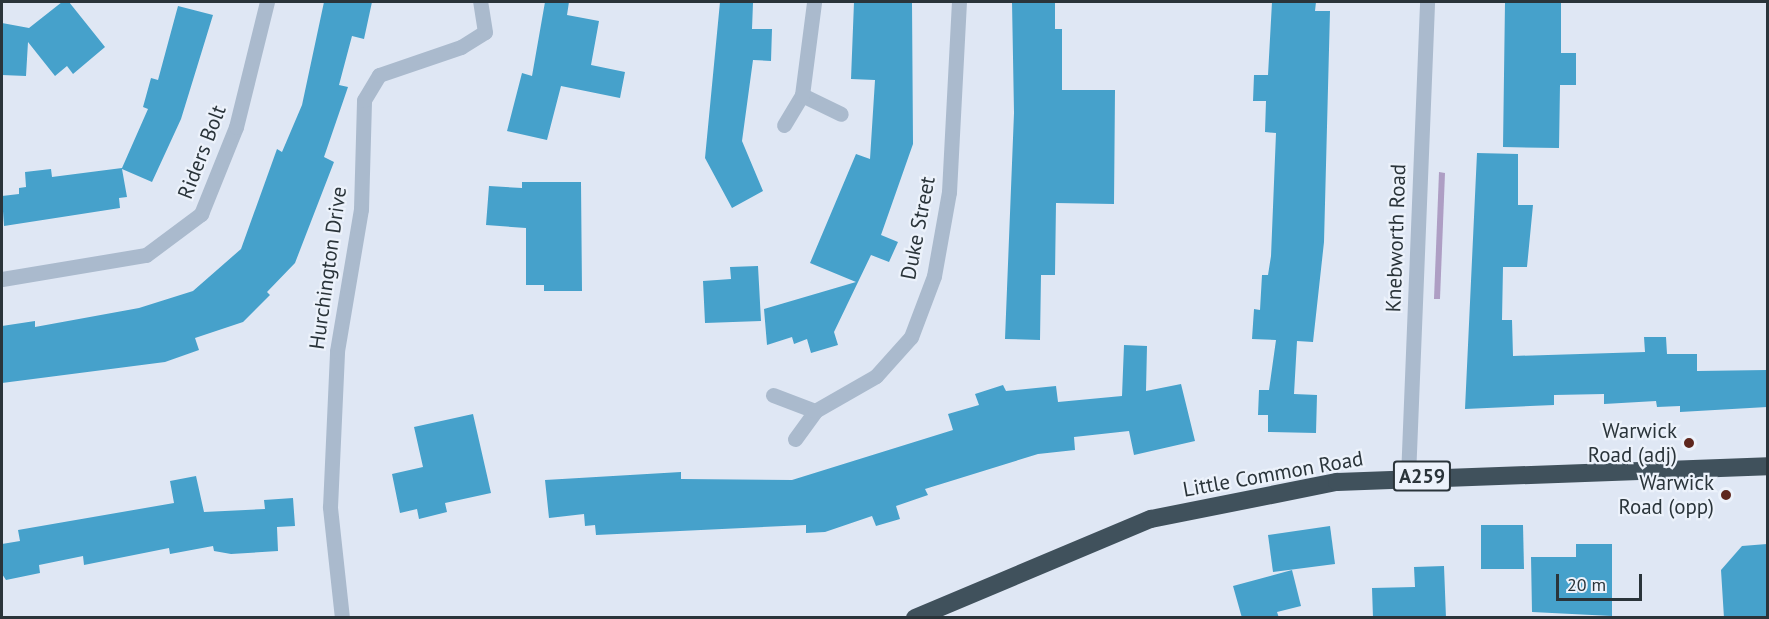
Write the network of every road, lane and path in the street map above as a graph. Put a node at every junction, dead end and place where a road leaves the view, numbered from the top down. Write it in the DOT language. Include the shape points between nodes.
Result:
graph roads {
  1 [pos="267,2"];
  2 [pos="480,2"];
  3 [pos="814,2"];
  4 [pos="959,2"];
  5 [pos="1427,2"];
  6 [pos="802,95"];
  7 [pos="842,114"];
  8 [pos="784,125"];
  9 [pos="2,279"];
  10 [pos="772,395"];
  11 [pos="815,411"];
  12 [pos="795,439"];
  13 [pos="1767,465"];
  14 [pos="1408,477"];
  15 [pos="342,618"];
  16 [pos="915,618"];
  1 -- 9 [label="street, Riders Bolt" via="237,127 201,214 146,255"];
  2 -- 15 [label="street, Hurchington Drive" via="485,32 461,47 380,75 363,100 361,209 337,351 332,474"];
  3 -- 6 [label="street"];
  4 -- 11 [label="street, Duke Street" via="949,192 934,276 911,338 876,376"];
  5 -- 14 [label="street, Knebworth Road"];
  6 -- 7 [label="street"];
  6 -- 8 [label="street"];
  10 -- 11 [label="street"];
  11 -- 12 [label="street, Duke Street"];
  13 -- 14 [label="highway, Little Common Road / A259"];
  14 -- 16 [label="highway, Little Common Road / A259" via="1337,482 1151,519"];
}
